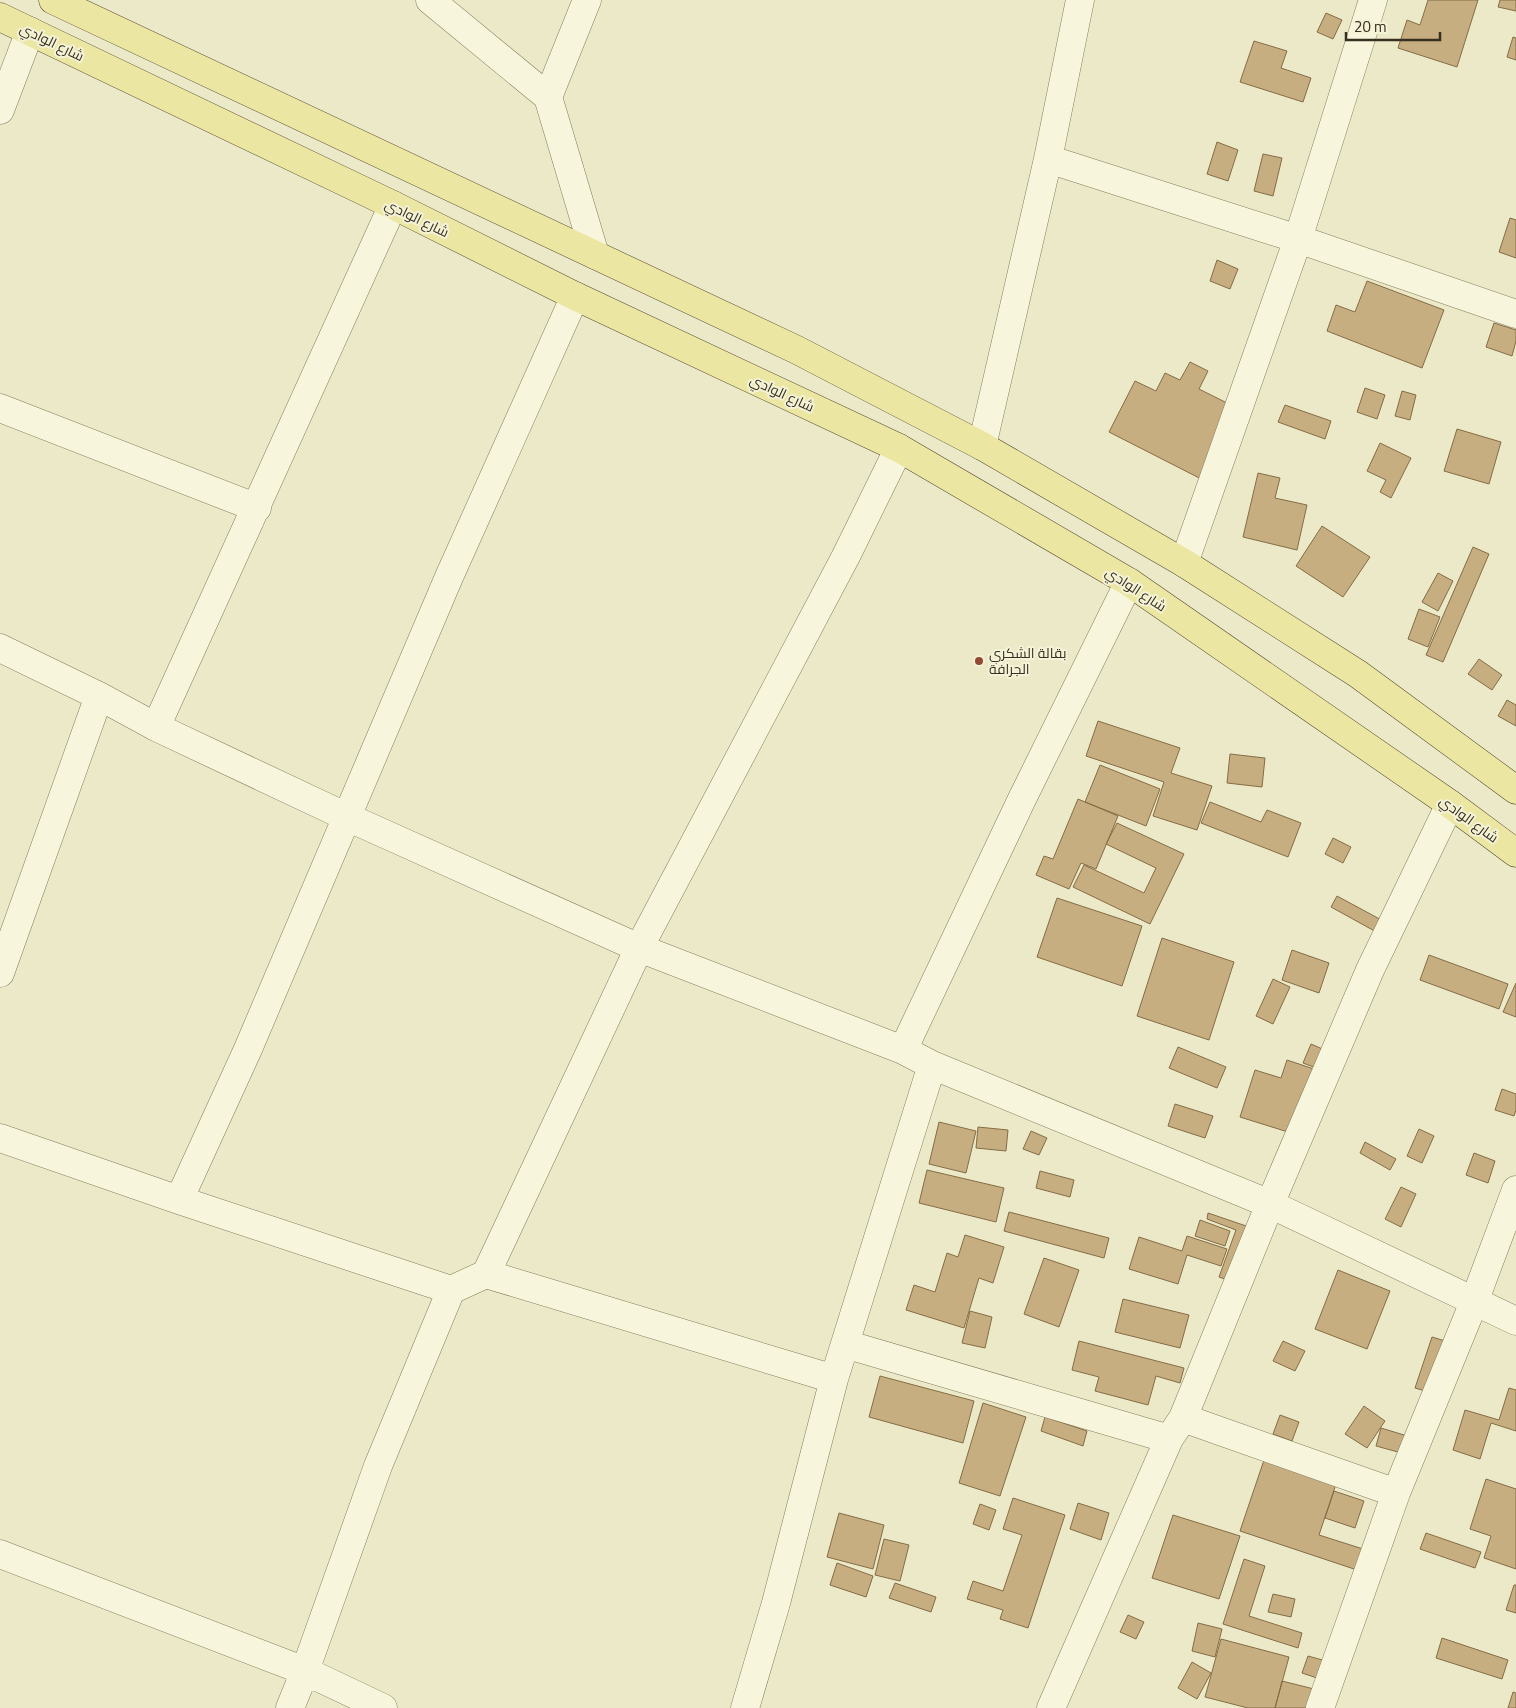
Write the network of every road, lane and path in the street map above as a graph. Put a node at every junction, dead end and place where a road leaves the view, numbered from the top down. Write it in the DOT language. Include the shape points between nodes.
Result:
graph roads {
  1 [pos="53,0"];
  2 [pos="430,0"];
  3 [pos="587,0"];
  4 [pos="1080,0"];
  5 [pos="1373,0"];
  6 [pos="0,17"];
  7 [pos="30,31"];
  8 [pos="548,97"];
  9 [pos="0,110"];
  10 [pos="1048,160"];
  11 [pos="393,205"];
  12 [pos="1298,239"];
  13 [pos="595,255"];
  14 [pos="575,296"];
  15 [pos="1516,314"];
  16 [pos="0,408"];
  17 [pos="982,446"];
  18 [pos="899,448"];
  19 [pos="256,508"];
  20 [pos="1184,563"];
  21 [pos="1130,582"];
  22 [pos="0,648"];
  23 [pos="99,696"];
  24 [pos="156,727"];
  25 [pos="1516,790"];
  26 [pos="1450,804"];
  27 [pos="347,817"];
  28 [pos="1516,854"];
  29 [pos="639,948"];
  30 [pos="0,973"];
  31 [pos="903,1050"];
  32 [pos="932,1065"];
  33 [pos="0,1138"];
  34 [pos="1516,1190"];
  35 [pos="179,1200"];
  36 [pos="1270,1204"];
  37 [pos="486,1274"];
  38 [pos="451,1290"];
  39 [pos="1474,1302"];
  40 [pos="1516,1321"];
  41 [pos="845,1344"];
  42 [pos="834,1379"];
  43 [pos="1176,1429"];
  44 [pos="1396,1493"];
  45 [pos="0,1554"];
  46 [pos="305,1671"];
  47 [pos="290,1708"];
  48 [pos="383,1708"];
  49 [pos="745,1708"];
  50 [pos="1051,1708"];
  51 [pos="1320,1708"];
  1 -- 13 [label="main road"];
  2 -- 8 [label="street"];
  3 -- 8 [label="street"];
  4 -- 10 [label="street"];
  5 -- 12 [label="street"];
  6 -- 7 [label="main road, شارع الوادي"];
  7 -- 9 [label="street"];
  7 -- 11 [label="main road, شارع الوادي"];
  8 -- 13 [label="street"];
  10 -- 12 [label="street"];
  10 -- 17 [label="street"];
  11 -- 14 [label="main road, شارع الوادي"];
  11 -- 19 [label="street"];
  12 -- 15 [label="street"];
  12 -- 20 [label="street"];
  13 -- 17 [label="main road" via="797,350"];
  14 -- 18 [label="main road, شارع الوادي"];
  14 -- 27 [label="street" via="449,577"];
  16 -- 19 [label="street"];
  17 -- 20 [label="main road"];
  18 -- 21 [label="main road, شارع الوادي"];
  18 -- 29 [label="street" via="846,556"];
  19 -- 24 [label="street"];
  20 -- 25 [label="main road" via="1358,674"];
  21 -- 26 [label="main road, شارع الوادي"];
  21 -- 31 [label="street"];
  22 -- 23 [label="street"];
  23 -- 24 [label="street"];
  23 -- 30 [label="street"];
  24 -- 27 [label="street"];
  26 -- 28 [label="main road, شارع الوادي"];
  26 -- 36 [label="street" via="1370,970"];
  27 -- 29 [label="street"];
  27 -- 35 [label="street" via="248,1049"];
  29 -- 31 [label="street"];
  29 -- 37 [label="street"];
  31 -- 32 [label="street"];
  32 -- 36 [label="street"];
  32 -- 41 [label="street"];
  33 -- 35 [label="street"];
  34 -- 39 [label="street"];
  35 -- 38 [label="street"];
  36 -- 39 [label="street"];
  36 -- 43 [label="street"];
  37 -- 38 [label="street"];
  37 -- 42 [label="street"];
  38 -- 46 [label="street" via="378,1466"];
  39 -- 40 [label="street"];
  39 -- 44 [label="street"];
  41 -- 42 [label="street"];
  41 -- 43 [label="street"];
  42 -- 49 [label="street" via="776,1603"];
  43 -- 44 [label="street"];
  43 -- 50 [label="street"];
  44 -- 51 [label="street"];
  45 -- 46 [label="street"];
  46 -- 47 [label="street"];
  46 -- 48 [label="street"];
}
